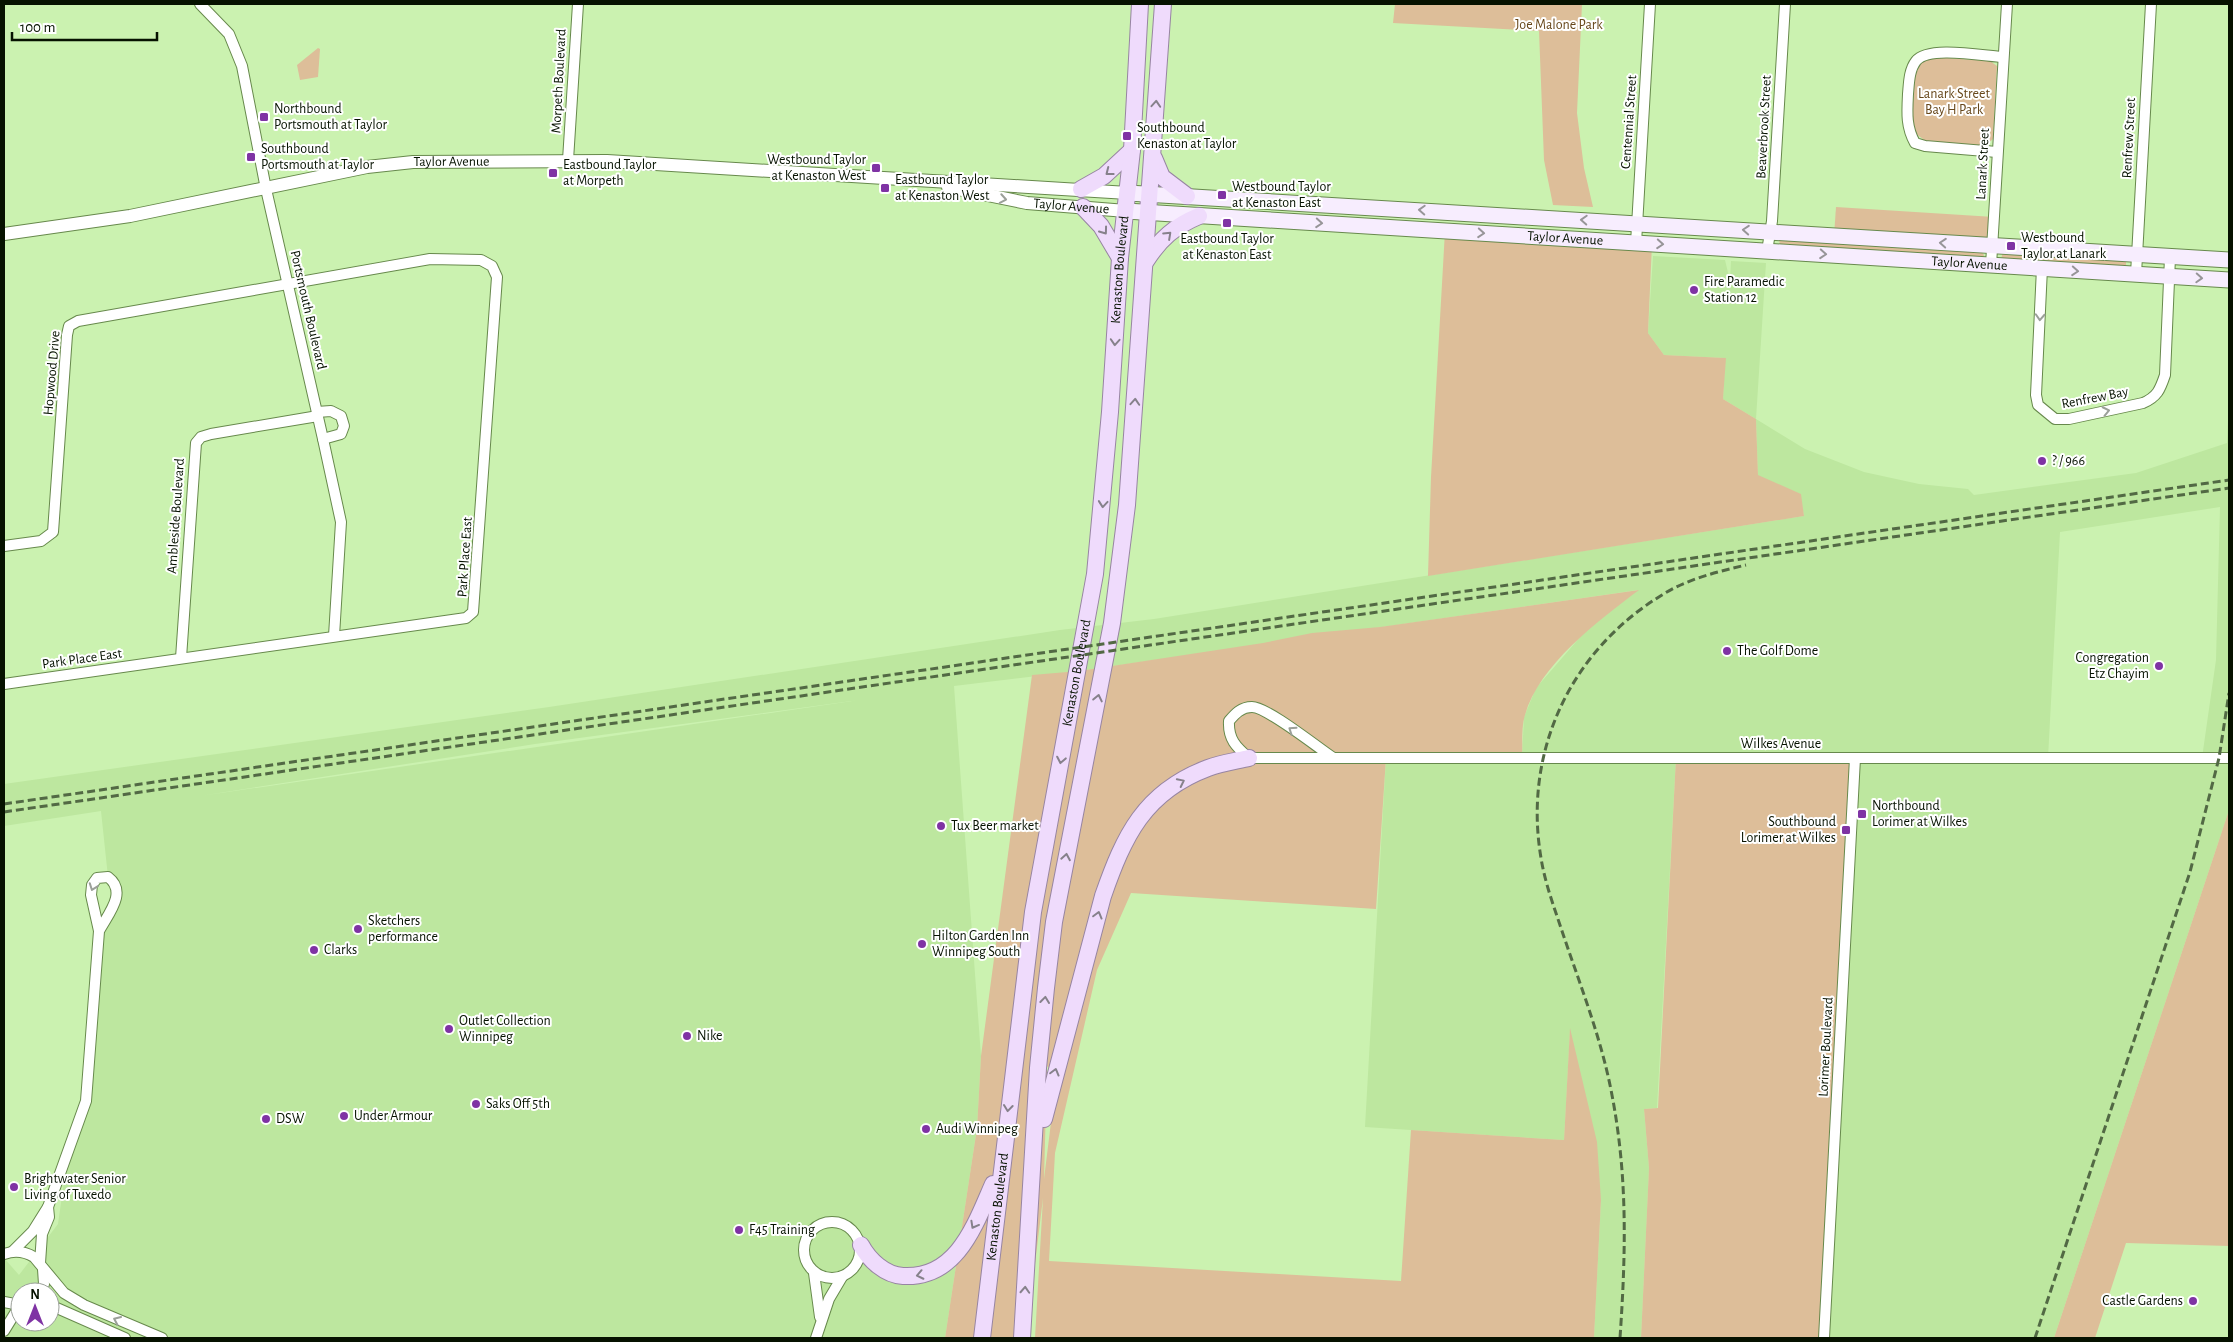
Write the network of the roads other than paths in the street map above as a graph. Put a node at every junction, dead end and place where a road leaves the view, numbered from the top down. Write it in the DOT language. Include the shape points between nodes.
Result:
graph roads {
  1 [pos="200,4"];
  2 [pos="578,4"];
  3 [pos="1140,4"];
  4 [pos="1163,4"];
  5 [pos="1650,4"];
  6 [pos="1785,4"];
  7 [pos="2006,4"];
  8 [pos="2151,4"];
  9 [pos="2003,58"];
  10 [pos="1132,150"];
  11 [pos="1998,152"];
  12 [pos="1153,153"];
  13 [pos="568,160"];
  14 [pos="904,178"];
  15 [pos="266,189"];
  16 [pos="1081,189"];
  17 [pos="1128,193"];
  18 [pos="1150,195"];
  19 [pos="1187,196"];
  20 [pos="1083,207"];
  21 [pos="1126,211"];
  22 [pos="1148,212"];
  23 [pos="1199,216"];
  24 [pos="1637,223"];
  25 [pos="1770,232"];
  26 [pos="4,234"];
  27 [pos="1636,242"];
  28 [pos="1992,246"];
  29 [pos="1767,251"];
  30 [pos="2137,254"];
  31 [pos="2170,257"];
  32 [pos="1120,258"];
  33 [pos="2229,260"];
  34 [pos="1145,263"];
  35 [pos="1991,265"];
  36 [pos="2042,268"];
  37 [pos="2136,274"];
  38 [pos="2169,276"];
  39 [pos="2229,280"];
  40 [pos="288,284"];
  41 [pos="318,414"];
  42 [pos="323,439"];
  43 [pos="4,546"];
  44 [pos="334,636"];
  45 [pos="181,658"];
  46 [pos="4,684"];
  47 [pos="1332,757"];
  48 [pos="1249,758"];
  49 [pos="1856,758"];
  50 [pos="2229,758"];
  51 [pos="99,931"];
  52 [pos="1000,1168"];
  53 [pos="1031,1188"];
  54 [pos="48,1207"];
  55 [pos="861,1245"];
  56 [pos="8,1253"];
  57 [pos="41,1266"];
  58 [pos="814,1273"];
  59 [pos="842,1277"];
  60 [pos="44,1282"];
  61 [pos="60,1309"];
  62 [pos="820,1320"];
  63 [pos="125,1338"];
  64 [pos="162,1338"];
  65 [pos="816,1338"];
  66 [pos="982,1338"];
  67 [pos="1022,1338"];
  68 [pos="1824,1338"];
  1 -- 15 [label="street, Portsmouth Boulevard" via="229,34 240,60"];
  2 -- 13 [label="street, Morpeth Boulevard"];
  3 -- 10 [label="main road, Kenaston Boulevard"];
  12 -- 4 [label="main road, Kenaston Boulevard, one-way"];
  5 -- 24 [label="street, Centennial Street"];
  6 -- 25 [label="street, Beaverbrook Street"];
  7 -- 9 [label="street, Lanark Street"];
  8 -- 30 [label="street, Renfrew Street"];
  9 -- 11 [label="street, Lanark Street"];
  9 -- 11 [label="street" via="1934,52 1922,55 1910,75 1907,120 1915,143"];
  10 -- 16 [label="main road, one-way" via="1104,176"];
  10 -- 17 [label="main road, Kenaston Boulevard"];
  11 -- 28 [label="street, Lanark Street"];
  12 -- 18 [label="main road, Kenaston Boulevard"];
  12 -- 19 [label="main road" via="1162,176"];
  13 -- 14 [label="street, Taylor Avenue"];
  13 -- 15 [label="street, Taylor Avenue" via="404,163 367,167"];
  14 -- 16 [label="street, Taylor Avenue"];
  14 -- 20 [label="street, Taylor Avenue, one-way" via="1027,203"];
  15 -- 26 [label="street, Taylor Avenue" via="130,216"];
  15 -- 40 [label="street, Portsmouth Boulevard"];
  16 -- 17 [label="street, Taylor Avenue"];
  17 -- 18 [label="main road, Taylor Avenue"];
  17 -- 21 [label="main road, Kenaston Boulevard"];
  18 -- 19 [label="main road, Taylor Avenue"];
  18 -- 22 [label="main road, Kenaston Boulevard"];
  24 -- 19 [label="main road, Taylor Avenue, one-way"];
  20 -- 21 [label="street, Taylor Avenue"];
  20 -- 32 [label="main road, one-way" via="1101,226"];
  21 -- 22 [label="main road, Taylor Avenue"];
  21 -- 32 [label="main road, Kenaston Boulevard"];
  22 -- 23 [label="main road, Taylor Avenue"];
  22 -- 34 [label="main road, Kenaston Boulevard"];
  23 -- 27 [label="main road, Taylor Avenue, one-way"];
  34 -- 23 [label="main road, one-way" via="1168,234"];
  25 -- 24 [label="main road, Taylor Avenue, one-way"];
  24 -- 27 [label="street, Centennial Street"];
  28 -- 25 [label="main road, Taylor Avenue, one-way"];
  25 -- 29 [label="street, Beaverbrook Street"];
  27 -- 29 [label="main road, Taylor Avenue, one-way"];
  28 -- 30 [label="main road, Taylor Avenue"];
  28 -- 35 [label="street, Lanark Street"];
  29 -- 35 [label="main road, Taylor Avenue, one-way"];
  30 -- 31 [label="main road, Taylor Avenue"];
  30 -- 37 [label="street, Renfrew Street"];
  31 -- 33 [label="main road, Taylor Avenue"];
  31 -- 38 [label="street, Renfrew Bay"];
  32 -- 52 [label="main road, Kenaston Boulevard, one-way" via="1107,460 1095,574 1033,912"];
  53 -- 34 [label="main road, Kenaston Boulevard, one-way" via="1043,1013 1054,922 1104,668 1119,572"];
  35 -- 36 [label="main road, Taylor Avenue"];
  36 -- 37 [label="main road, Taylor Avenue, one-way"];
  36 -- 38 [label="street, Renfrew Bay, one-way" via="2036,395 2038,405 2055,419 2069,419 2143,403 2160,390 2165,375"];
  37 -- 38 [label="main road, Taylor Avenue"];
  38 -- 39 [label="main road, Taylor Avenue, one-way"];
  40 -- 41 [label="street, Portsmouth Boulevard"];
  40 -- 43 [label="street, Hopwood Drive" via="78,321 70,326 53,532 41,541"];
  40 -- 44 [label="street, Park Place East" via="430,259 481,260 492,266 497,277 473,612 466,618"];
  41 -- 42 [label="street, Portsmouth Boulevard"];
  41 -- 42 [label="street" via="331,411 341,416 344,426 341,434"];
  41 -- 45 [label="street, Ambleside Boulevard" via="211,434 200,437 196,443"];
  42 -- 44 [label="street, Portsmouth Boulevard" via="341,522"];
  44 -- 45 [label="street, Park Place East"];
  45 -- 46 [label="street, Park Place East"];
  47 -- 48 [label="street, Wilkes Avenue"];
  47 -- 48 [label="street, one-way" via="1268,713 1251,707 1238,711 1229,721 1234,744"];
  47 -- 49 [label="street, Wilkes Avenue"];
  53 -- 48 [label="main road, one-way" via="1048,1095 1103,896 1133,825 1149,804 1169,788 1208,768"];
  49 -- 50 [label="street, Wilkes Avenue"];
  49 -- 68 [label="street, Lorimer Boulevard"];
  51 -- 51 [label="street, one-way" via="118,890 108,877 97,878 90,896"];
  51 -- 54 [label="street" via="86,1100"];
  52 -- 55 [label="main road, one-way" via="960,1249 937,1270 917,1277 897,1276 868,1258"];
  52 -- 66 [label="main road, Kenaston Boulevard"];
  67 -- 53 [label="main road, Kenaston Boulevard, one-way"];
  54 -- 56 [label="street" via="33,1231"];
  54 -- 57 [label="street" via="49,1217 42,1234"];
  55 -- 58 [label="street" via="845,1225 827,1223 818,1226 811,1232 804,1250"];
  55 -- 59 [label="street" via="856,1266"];
  56 -- 57 [label="street" via="28,1253"];
  57 -- 60 [label="street"];
  64 -- 57 [label="street, one-way" via="84,1305 64,1293"];
  58 -- 59 [label="street"];
  58 -- 62 [label="street"];
  59 -- 62 [label="street"];
  61 -- 63 [label="street"];
  62 -- 65 [label="street"];
}
